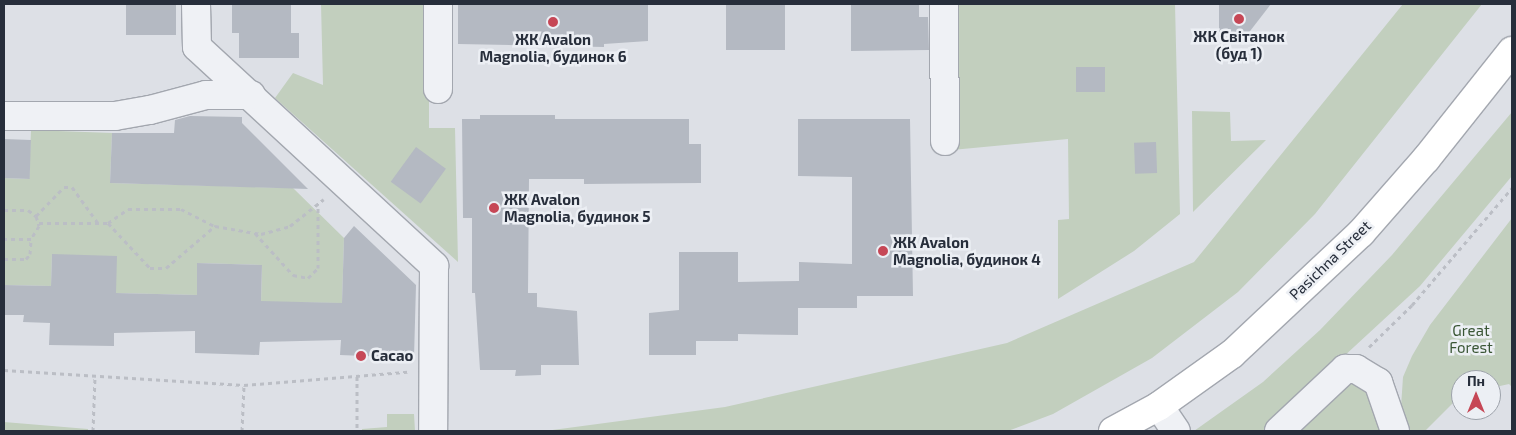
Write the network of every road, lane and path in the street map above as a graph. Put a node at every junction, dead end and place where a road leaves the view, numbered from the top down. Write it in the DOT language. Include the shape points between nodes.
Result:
graph roads {
  1 [pos="196,4"];
  2 [pos="438,4"];
  3 [pos="944,4"];
  4 [pos="1512,52"];
  5 [pos="438,89"];
  6 [pos="251,95"];
  7 [pos="4,116"];
  8 [pos="945,141"];
  9 [pos="1512,188"];
  10 [pos="4,210"];
  11 [pos="36,216"];
  12 [pos="39,223"];
  13 [pos="98,223"];
  14 [pos="108,223"];
  15 [pos="215,226"];
  16 [pos="255,233"];
  17 [pos="4,239"];
  18 [pos="31,239"];
  19 [pos="4,260"];
  20 [pos="1345,369"];
  21 [pos="4,370"];
  22 [pos="433,370"];
  23 [pos="95,376"];
  24 [pos="356,376"];
  25 [pos="244,384"];
  26 [pos="1159,406"];
  27 [pos="93,431"];
  28 [pos="242,431"];
  29 [pos="357,431"];
  30 [pos="433,431"];
  31 [pos="1113,431"];
  32 [pos="1176,431"];
  33 [pos="1279,431"];
  34 [pos="1395,431"];
  1 -- 6 [label="street" via="197,47"];
  2 -- 5 [label="street"];
  3 -- 8 [label="street"];
  4 -- 26 [label="main road, Pasichna Street" via="1426,159 1361,233 1232,354"];
  6 -- 7 [label="street" via="206,95 115,116"];
  6 -- 22 [label="street" via="434,266"];
  9 -- 20 [label="path" via="1412,305"];
  10 -- 11 [label="path" via="28,210"];
  11 -- 12 [label="path"];
  11 -- 13 [label="path" via="64,187 72,187"];
  12 -- 13 [label="path"];
  12 -- 18 [label="path" via="38,231"];
  13 -- 14 [label="path"];
  14 -- 15 [label="path" via="128,209 180,209"];
  14 -- 15 [label="path" via="150,268 166,268"];
  15 -- 16 [label="path"];
  16 -- 16 [label="path" via="293,275 308,278 315,274 318,268 318,205 290,226 274,232"];
  17 -- 18 [label="path"];
  18 -- 19 [label="path" via="30,254 26,259"];
  20 -- 33 [label="street"];
  20 -- 34 [label="street" via="1365,372 1378,382"];
  21 -- 23 [label="path"];
  22 -- 24 [label="path"];
  22 -- 30 [label="street"];
  23 -- 25 [label="path"];
  23 -- 27 [label="path"];
  24 -- 25 [label="path"];
  24 -- 29 [label="path"];
  25 -- 28 [label="path"];
  26 -- 31 [label="main road, Pasichna Street"];
  26 -- 32 [label="street"];
}
